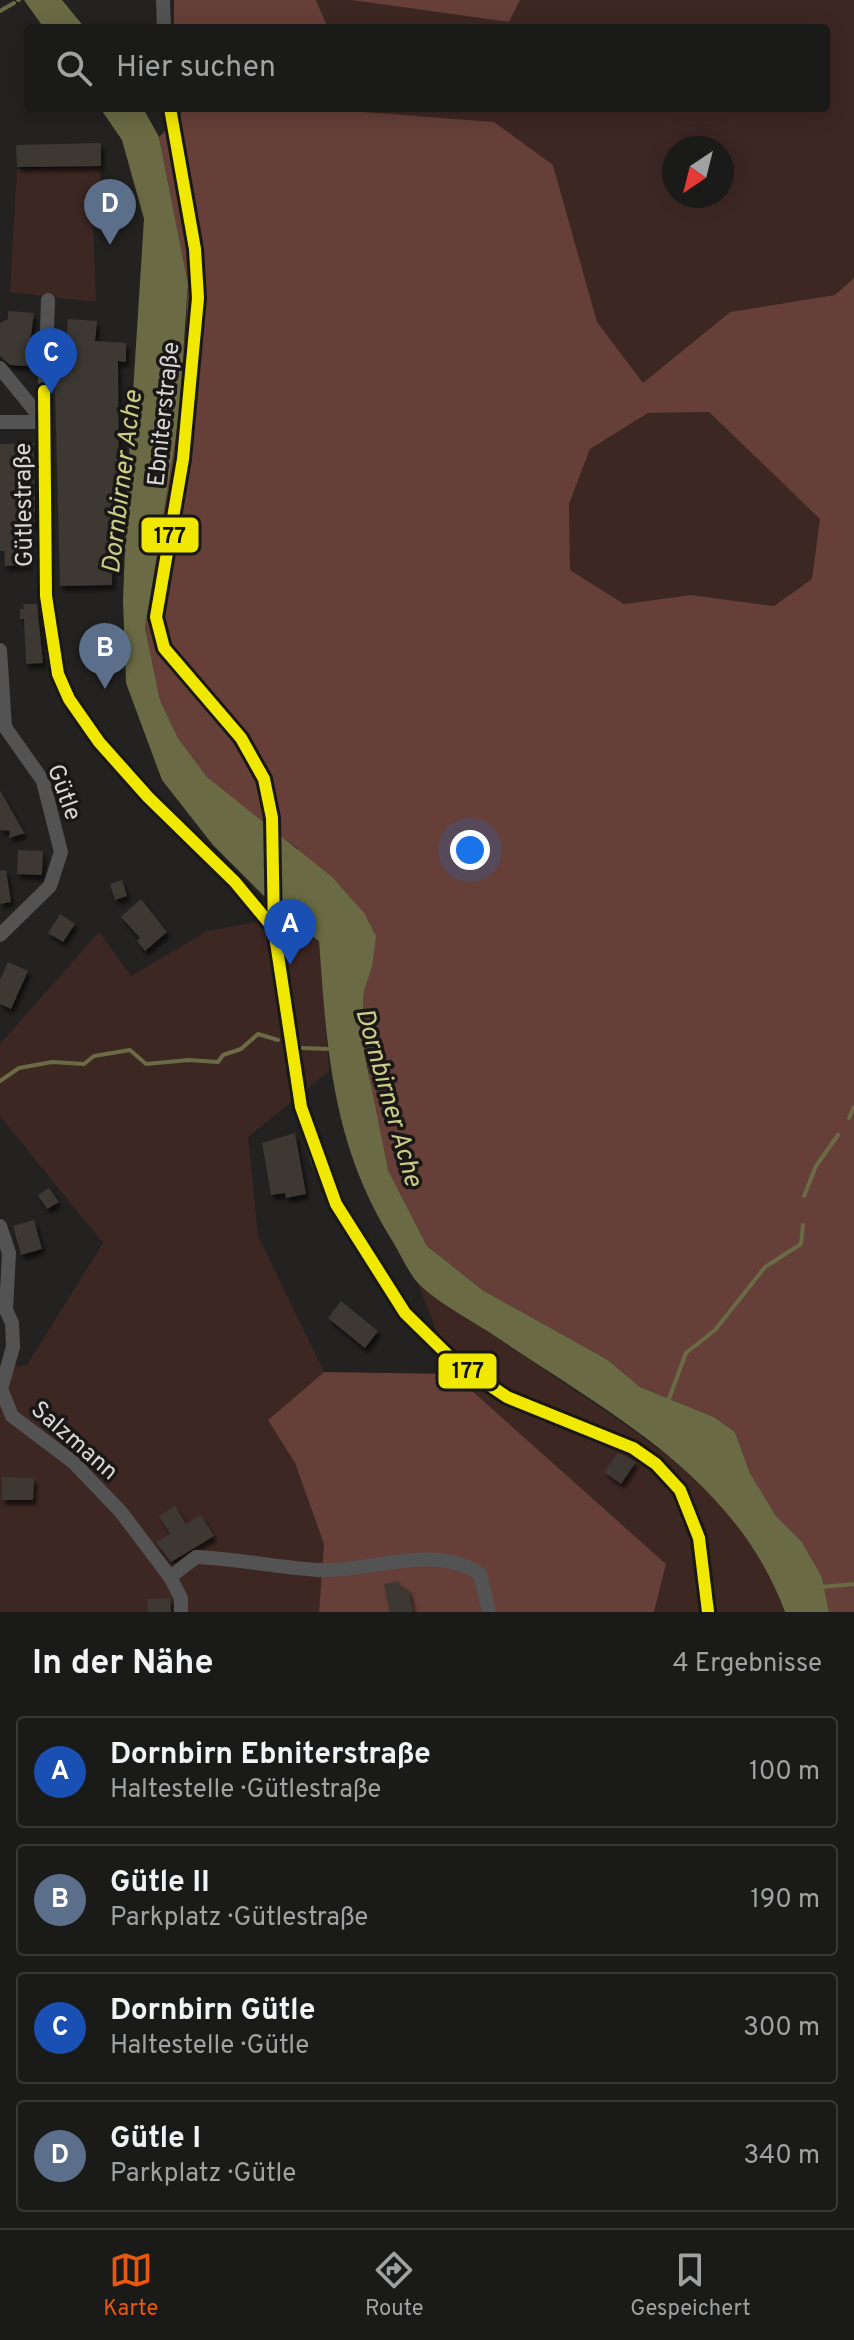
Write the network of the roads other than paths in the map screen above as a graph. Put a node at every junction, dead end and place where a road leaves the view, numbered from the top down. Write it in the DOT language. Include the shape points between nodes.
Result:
graph roads {
  1 [pos="163,0"];
  2 [pos="164,24"];
  3 [pos="171,112"];
  4 [pos="48,300"];
  5 [pos="0,368"];
  6 [pos="0,422"];
  7 [pos="44,422"];
  8 [pos="0,650"];
  9 [pos="274,929"];
  10 [pos="0,935"];
  11 [pos="0,1226"];
  12 [pos="170,1577"];
  13 [pos="181,1612"];
  14 [pos="489,1612"];
  15 [pos="708,1612"];
  1 -- 2 [label="street"];
  3 -- 9 [label="street, Ebniterstraße" via="195,249 198,298 183,459 156,617 164,648 255,759 264,779 272,818"];
  4 -- 7 [label="street"];
  5 -- 7 [label="street"];
  6 -- 7 [label="street"];
  7 -- 9 [label="street, Gütlestraße" via="46,596 54,661 63,687 113,758"];
  8 -- 10 [label="street, Gütle" via="5,727 43,781 61,852 50,886"];
  9 -- 15 [label="street" via="301,1107 336,1204 379,1275 432,1343 476,1378 507,1397 633,1448 656,1464 680,1490 699,1538"];
  11 -- 12 [label="street, Salzmann" via="9,1253 6,1310 13,1347 1,1389 12,1416 73,1462 121,1512"];
  12 -- 13 [label="street, Salzmann" via="181,1598"];
  12 -- 14 [label="street" via="196,1557 321,1570 420,1560 466,1564 480,1574"];
}
